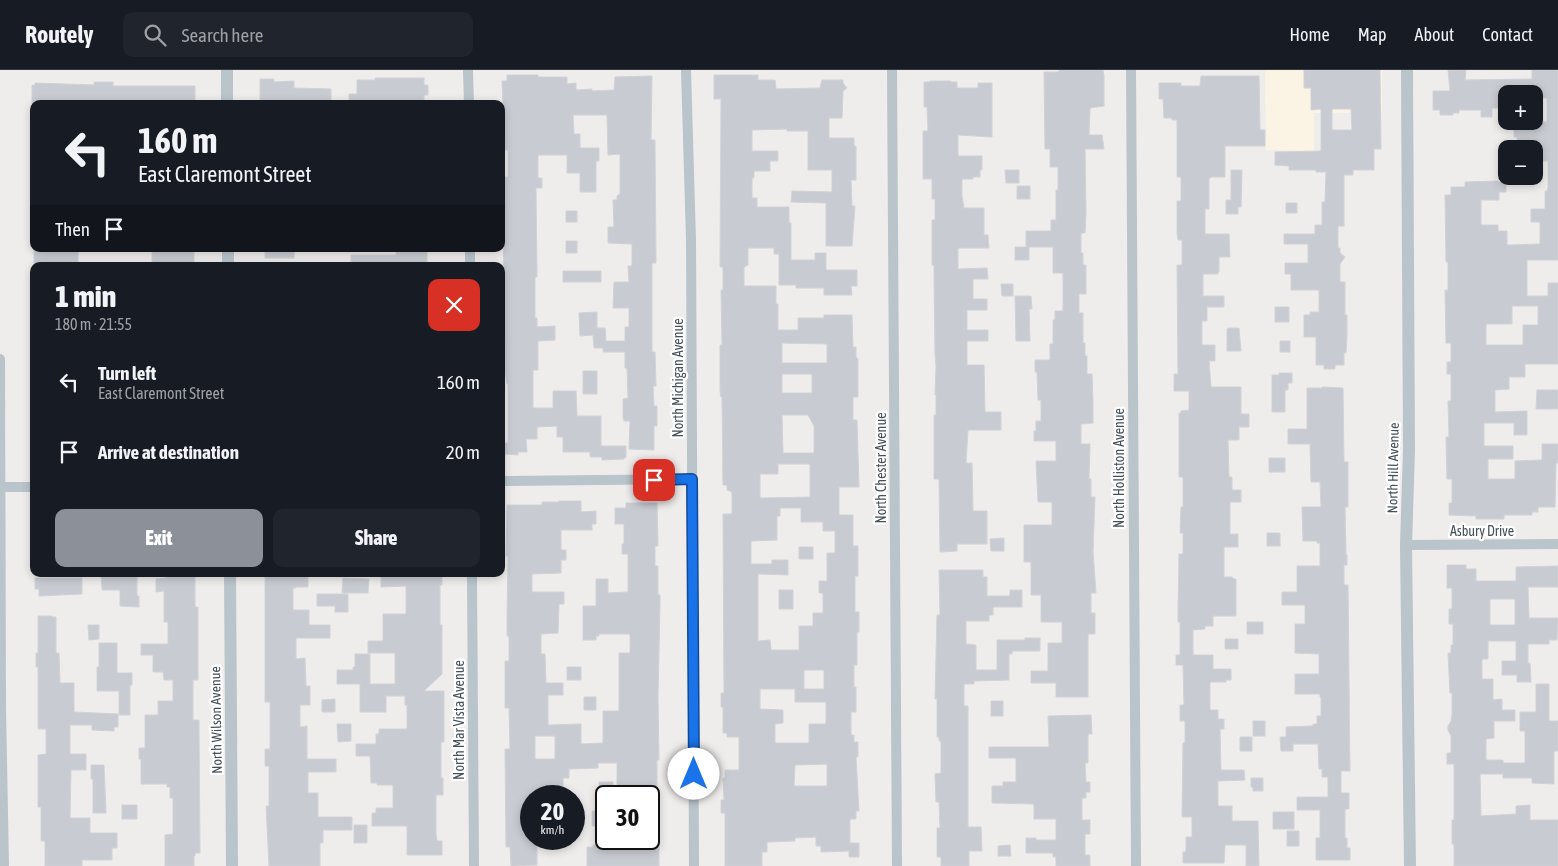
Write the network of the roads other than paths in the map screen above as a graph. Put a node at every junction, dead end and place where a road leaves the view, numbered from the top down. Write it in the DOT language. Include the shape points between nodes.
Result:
graph roads {
  1 [pos="227,70"];
  2 [pos="468,70"];
  3 [pos="686,70"];
  4 [pos="892,70"];
  5 [pos="1130,70"];
  6 [pos="1407,70"];
  7 [pos="227,100"];
  8 [pos="469,100"];
  9 [pos="0,359"];
  10 [pos="692,479"];
  11 [pos="505,481"];
  12 [pos="1,487"];
  13 [pos="30,487"];
  14 [pos="1558,544"];
  15 [pos="1406,545"];
  16 [pos="230,577"];
  17 [pos="472,577"];
  18 [pos="4,866"];
  19 [pos="232,866"];
  20 [pos="474,866"];
  21 [pos="694,866"];
  22 [pos="897,866"];
  23 [pos="1136,866"];
  24 [pos="1410,866"];
  1 -- 7 [label="street"];
  2 -- 8 [label="street"];
  3 -- 10 [label="street, North Michigan Avenue" via="691,240"];
  4 -- 22 [label="street, North Chester Avenue"];
  5 -- 23 [label="street, North Holliston Avenue"];
  6 -- 15 [label="street, North Hill Avenue" via="1409,450"];
  9 -- 12 [label="street"];
  10 -- 11 [label="street"];
  10 -- 21 [label="street, North Michigan Avenue"];
  12 -- 13 [label="street"];
  12 -- 18 [label="street"];
  14 -- 15 [label="street, Asbury Drive"];
  15 -- 24 [label="street, North Hill Avenue"];
  16 -- 19 [label="street, North Wilson Avenue"];
  17 -- 20 [label="street, North Mar Vista Avenue"];
}
